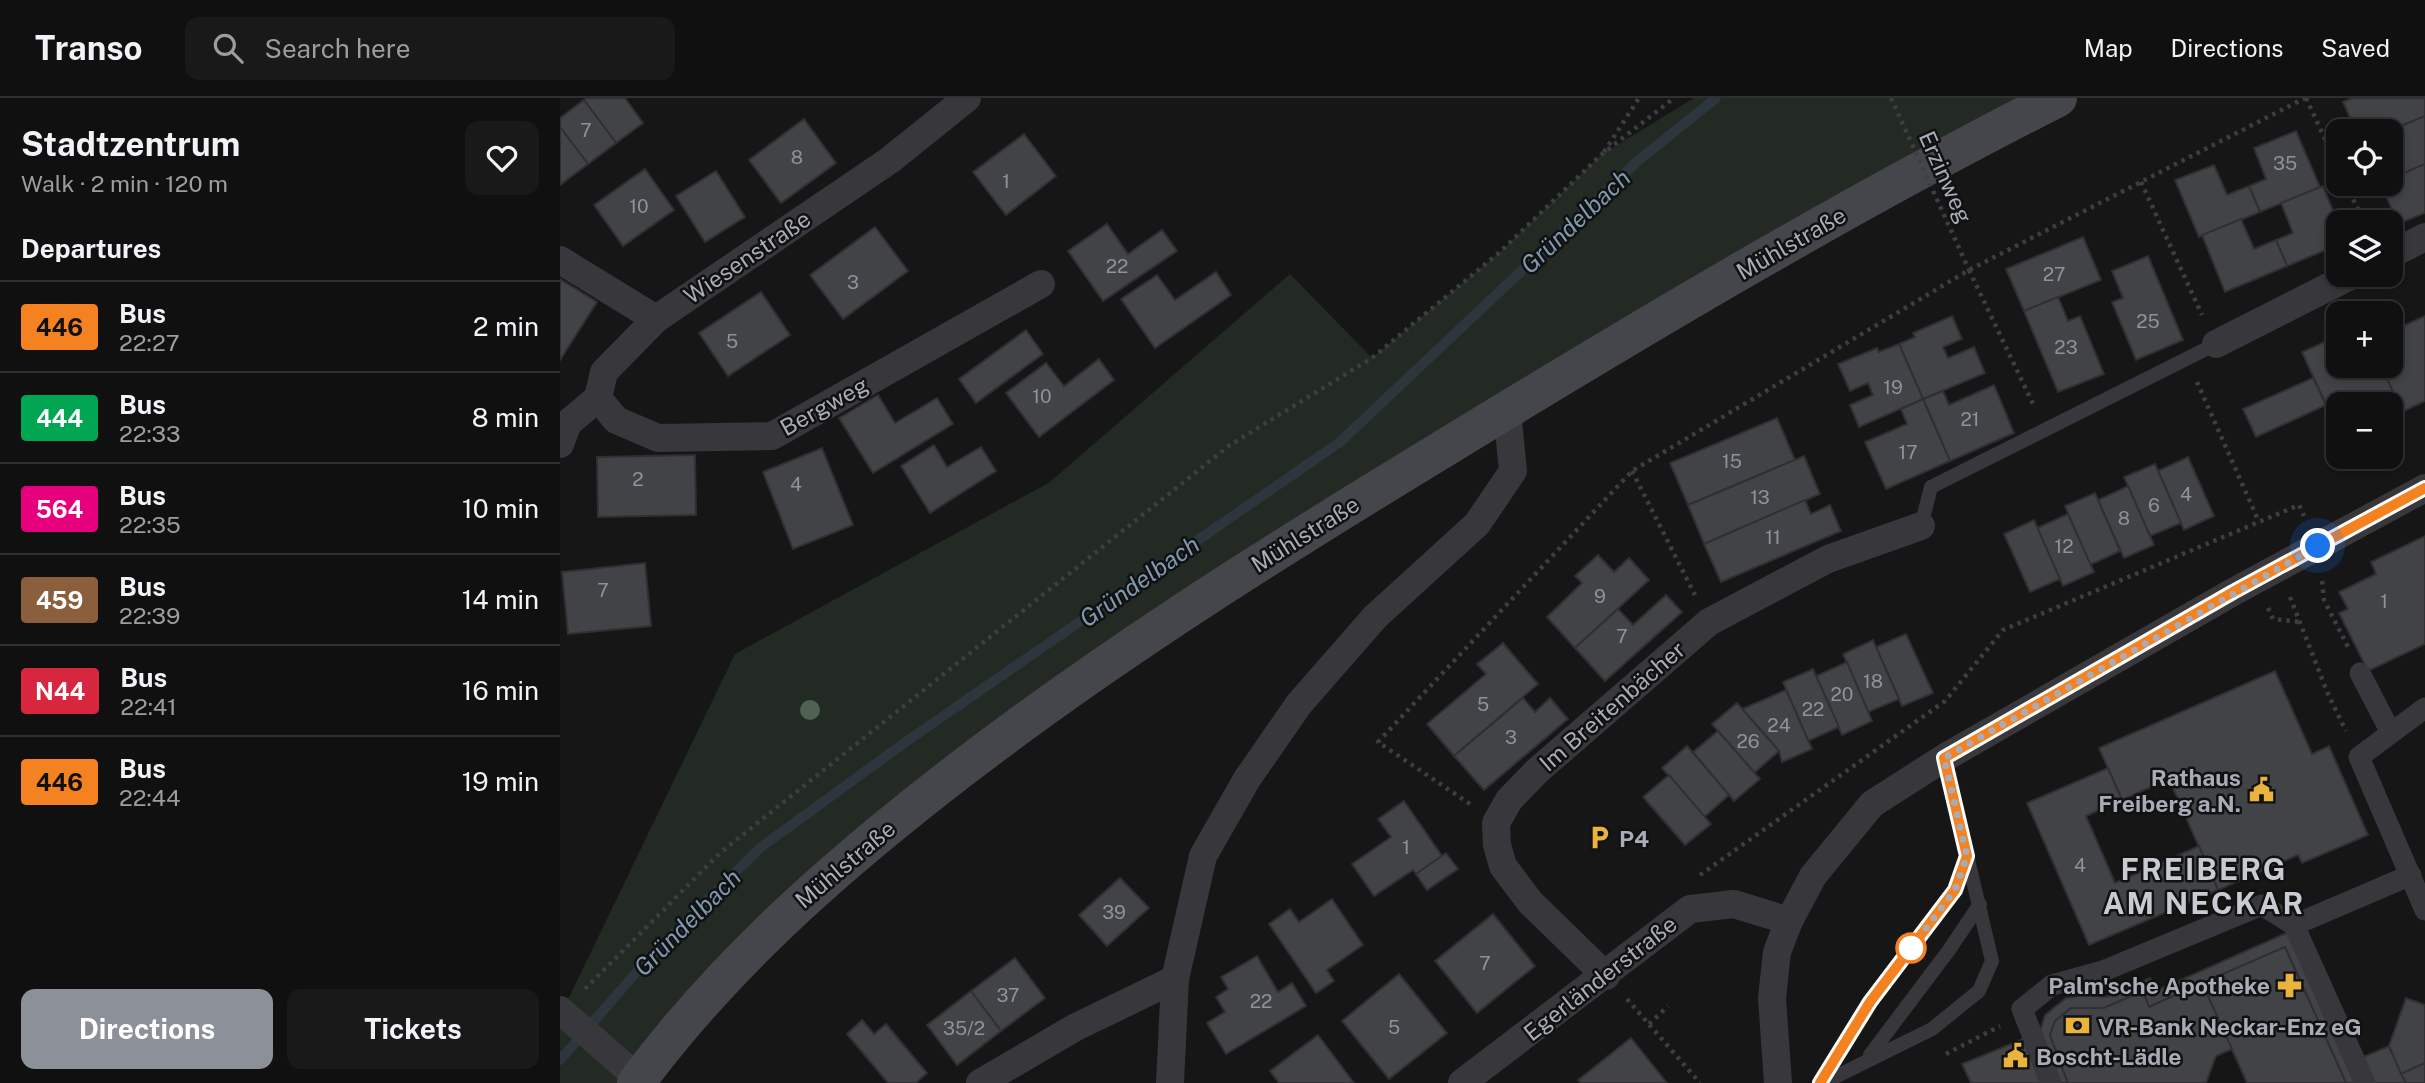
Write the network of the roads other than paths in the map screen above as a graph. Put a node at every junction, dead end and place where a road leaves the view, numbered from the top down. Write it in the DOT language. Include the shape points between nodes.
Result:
graph roads {
  1 [pos="967,98"];
  2 [pos="2057,98"];
  3 [pos="2425,237"];
  4 [pos="2403,248"];
  5 [pos="560,260"];
  6 [pos="1041,284"];
  7 [pos="2328,287"];
  8 [pos="656,319"];
  9 [pos="2216,344"];
  10 [pos="598,398"];
  11 [pos="1507,410"];
  12 [pos="560,444"];
  13 [pos="2425,488"];
  14 [pos="1921,526"];
  15 [pos="2360,673"];
  16 [pos="2425,708"];
  17 [pos="2390,732"];
  18 [pos="1944,758"];
  19 [pos="1967,856"];
  20 [pos="2411,875"];
  21 [pos="1980,904"];
  22 [pos="2425,910"];
  23 [pos="1789,921"];
  24 [pos="2294,925"];
  25 [pos="1606,976"];
  26 [pos="1175,979"];
  27 [pos="561,1012"];
  28 [pos="1867,1059"];
  29 [pos="629,1074"];
  30 [pos="981,1083"];
  31 [pos="1170,1083"];
  32 [pos="1462,1083"];
  33 [pos="1779,1083"];
  34 [pos="1822,1083"];
  35 [pos="2051,1083"];
  36 [pos="2365,1083"];
  1 -- 8 [label="street, Wiesenstraße" via="890,160"];
  2 -- 11 [label="main road, Mühlstraße" via="1929,163"];
  3 -- 4 [label="street"];
  5 -- 8 [label="street"];
  6 -- 10 [label="street, Bergweg" via="772,436 658,438 616,420"];
  7 -- 9 [label="street"];
  8 -- 10 [label="street, Wiesenstraße" via="604,372"];
  9 -- 14 [label="lane" via="1931,486"];
  10 -- 12 [label="street, Wiesenstraße" via="568,423"];
  11 -- 26 [label="street" via="1513,471 1477,524 1375,617 1299,704 1247,779 1203,856"];
  11 -- 29 [label="main road, Mühlstraße" via="1261,560 1029,716 868,842 791,909"];
  13 -- 18 [label="street"];
  14 -- 25 [label="street, Im Breitenbächer" via="1828,559 1709,622 1536,771 1509,800 1496,823 1503,866 1530,902"];
  15 -- 17 [label="street"];
  16 -- 17 [label="street"];
  17 -- 20 [label="street" via="2359,757"];
  18 -- 19 [label="lane"];
  18 -- 23 [label="street" via="1872,804 1813,876"];
  19 -- 21 [label="lane"];
  19 -- 34 [label="lane" via="1955,890 1870,1002"];
  20 -- 22 [label="street"];
  20 -- 24 [label="street"];
  21 -- 28 [label="lane"];
  21 -- 28 [label="lane" via="1992,961 1979,991 1932,1028"];
  23 -- 25 [label="street, Egerländerstraße" via="1734,904 1690,909"];
  23 -- 33 [label="street" via="1777,953 1772,998"];
  24 -- 35 [label="street" via="2262,905 2102,971 2052,985 2022,1009"];
  24 -- 36 [label="street"];
  25 -- 32 [label="street, Egerländerstraße"];
  26 -- 30 [label="street" via="1076,1027"];
  26 -- 31 [label="street"];
  27 -- 29 [label="street"];
  28 -- 34 [label="lane"];
}
